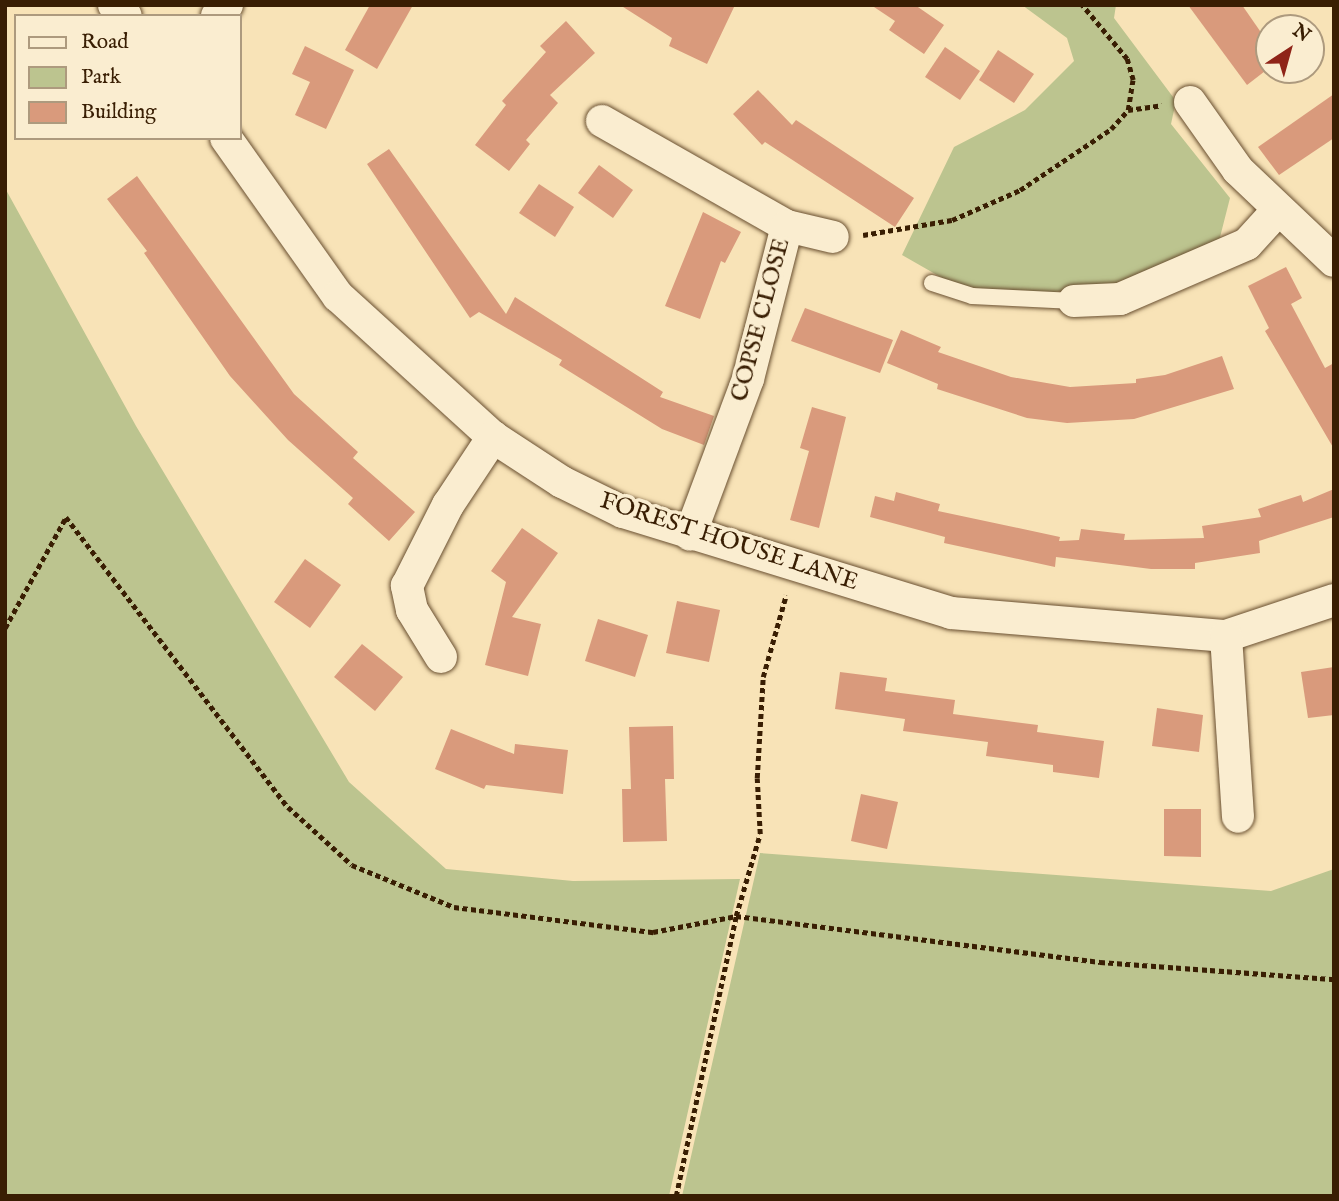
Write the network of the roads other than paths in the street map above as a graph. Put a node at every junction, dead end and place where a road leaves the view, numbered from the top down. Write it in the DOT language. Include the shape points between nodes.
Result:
graph roads {
  1 [pos="1189,102"];
  2 [pos="602,121"];
  3 [pos="227,140"];
  4 [pos="1277,211"];
  5 [pos="787,226"];
  6 [pos="833,237"];
  7 [pos="1334,261"];
  8 [pos="932,283"];
  9 [pos="1074,302"];
  10 [pos="493,437"];
  11 [pos="690,535"];
  12 [pos="1334,600"];
  13 [pos="1226,636"];
  14 [pos="441,657"];
  15 [pos="1238,817"];
  1 -- 4 [label="street" via="1238,170"];
  2 -- 5 [label="street, COPSE CLOSE"];
  3 -- 10 [label="street, FOREST HOUSE LANE" via="338,296"];
  4 -- 7 [label="street"];
  4 -- 9 [label="street" via="1247,244 1120,299"];
  5 -- 6 [label="street"];
  5 -- 11 [label="street, COPSE CLOSE" via="748,379"];
  8 -- 9 [label="lane" via="972,296"];
  10 -- 11 [label="street, FOREST HOUSE LANE" via="562,482 623,512"];
  10 -- 14 [label="street" via="419,556 407,586 412,610"];
  11 -- 13 [label="street, FOREST HOUSE LANE" via="951,613"];
  12 -- 13 [label="street, FOREST HOUSE LANE"];
  13 -- 15 [label="street"];
}
